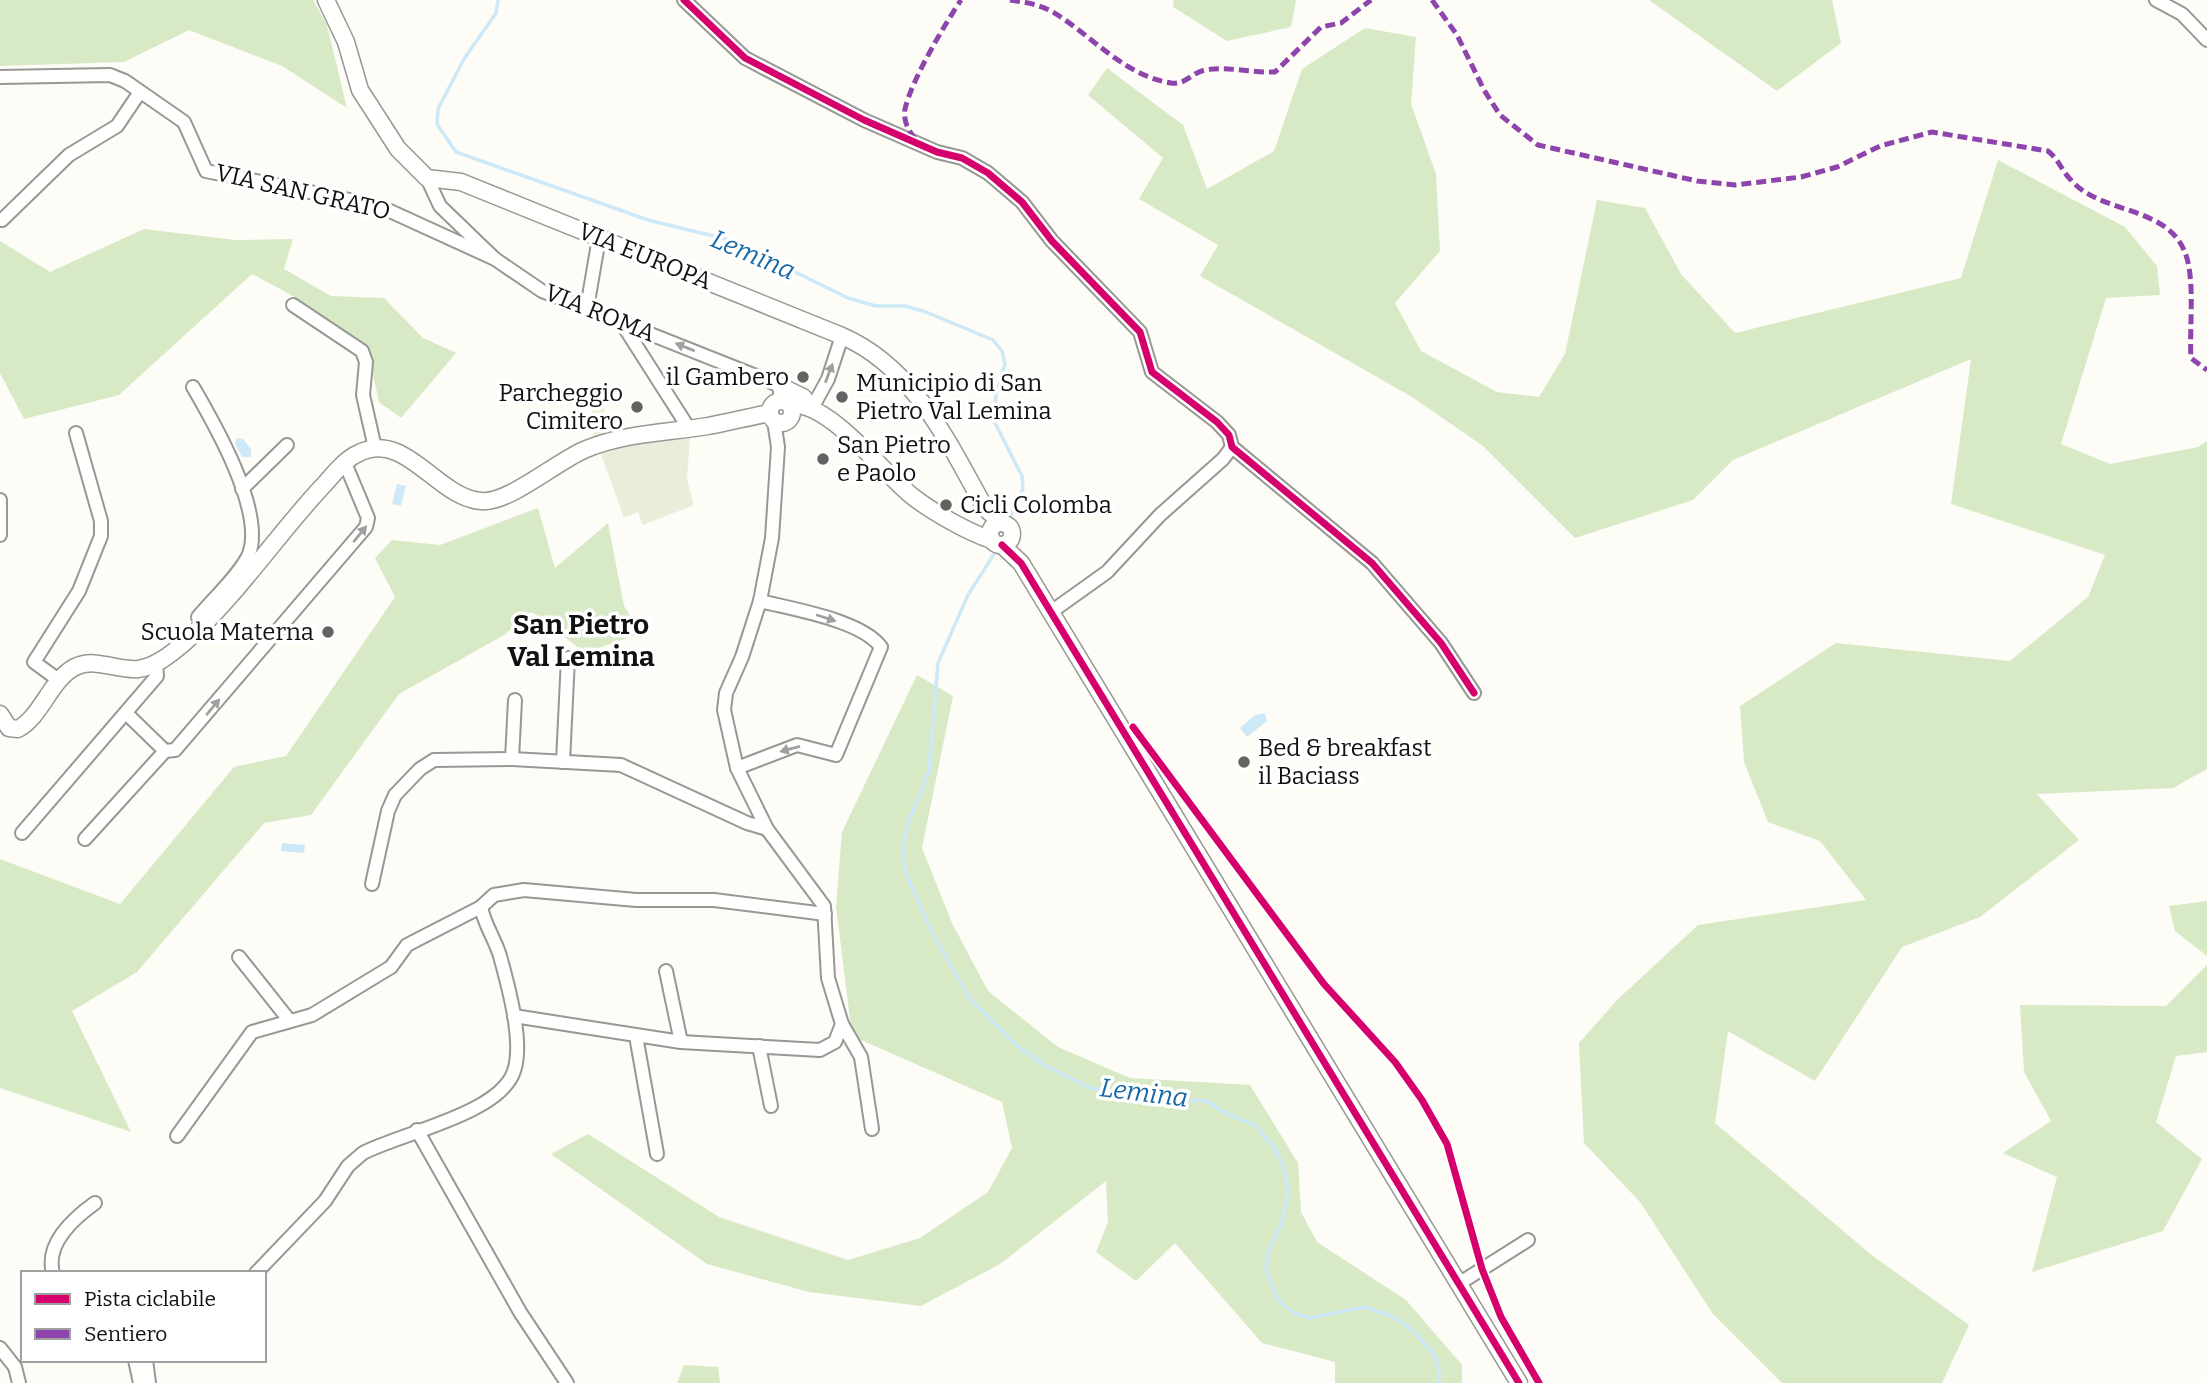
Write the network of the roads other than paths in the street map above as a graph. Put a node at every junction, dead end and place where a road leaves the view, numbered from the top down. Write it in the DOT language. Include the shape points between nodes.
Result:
graph roads {
  1 [pos="326,0"];
  2 [pos="684,0"];
  3 [pos="2156,0"];
  4 [pos="2207,40"];
  5 [pos="0,78"];
  6 [pos="140,92"];
  7 [pos="427,178"];
  8 [pos="2,220"];
  9 [pos="600,238"];
  10 [pos="495,259"];
  11 [pos="293,305"];
  12 [pos="587,308"];
  13 [pos="621,322"];
  14 [pos="842,336"];
  15 [pos="193,387"];
  16 [pos="780,406"];
  17 [pos="823,416"];
  18 [pos="688,427"];
  19 [pos="76,433"];
  20 [pos="287,445"];
  21 [pos="1232,447"];
  22 [pos="375,448"];
  23 [pos="345,463"];
  24 [pos="242,489"];
  25 [pos="0,500"];
  26 [pos="994,533"];
  27 [pos="0,535"];
  28 [pos="760,601"];
  29 [pos="1051,612"];
  30 [pos="204,624"];
  31 [pos="568,658"];
  32 [pos="156,663"];
  33 [pos="60,681"];
  34 [pos="1474,693"];
  35 [pos="515,700"];
  36 [pos="0,714"];
  37 [pos="127,714"];
  38 [pos="164,751"];
  39 [pos="512,759"];
  40 [pos="563,762"];
  41 [pos="737,768"];
  42 [pos="767,829"];
  43 [pos="22,833"];
  44 [pos="85,839"];
  45 [pos="372,884"];
  46 [pos="481,906"];
  47 [pos="825,914"];
  48 [pos="239,957"];
  49 [pos="666,971"];
  50 [pos="514,1016"];
  51 [pos="289,1020"];
  52 [pos="842,1024"];
  53 [pos="636,1036"];
  54 [pos="681,1042"];
  55 [pos="759,1046"];
  56 [pos="771,1106"];
  57 [pos="872,1129"];
  58 [pos="417,1130"];
  59 [pos="177,1136"];
  60 [pos="657,1154"];
  61 [pos="95,1203"];
  62 [pos="1528,1240"];
  63 [pos="53,1271"];
  64 [pos="258,1271"];
  65 [pos="1460,1283"];
  66 [pos="0,1348"];
  67 [pos="135,1362"];
  68 [pos="146,1362"];
  69 [pos="19,1383"];
  70 [pos="140,1383"];
  71 [pos="149,1383"];
  72 [pos="567,1383"];
  73 [pos="1519,1383"];
  1 -- 7 [label="street" via="346,42 360,90 398,149"];
  2 -- 21 [label="street" via="745,58 864,120 962,158 988,173 1022,202 1052,241 1140,332 1152,372 1217,422 1229,435"];
  3 -- 4 [label="street" via="2182,14"];
  5 -- 6 [label="street, VIA SAN GRATO" via="103,73"];
  6 -- 8 [label="street" via="117,126 69,155"];
  6 -- 10 [label="street, VIA SAN GRATO" via="184,122 206,171 379,206"];
  7 -- 9 [label="street, VIA EUROPA" via="461,182"];
  7 -- 10 [label="street, VIA ROMA" via="440,206"];
  9 -- 12 [label="street"];
  9 -- 14 [label="street, VIA EUROPA"];
  10 -- 12 [label="street, VIA ROMA" via="542,291"];
  11 -- 22 [label="street" via="362,351 366,362 363,395"];
  12 -- 13 [label="street, VIA ROMA"];
  16 -- 13 [label="street, VIA ROMA, one-way"];
  13 -- 18 [label="street"];
  17 -- 14 [label="street, one-way" via="828,379"];
  14 -- 26 [label="street, VIA EUROPA" via="875,352 903,377 948,443"];
  15 -- 24 [label="street" via="226,447"];
  16 -- 17 [label="street"];
  16 -- 17 [label="street" via="803,397"];
  16 -- 18 [label="street"];
  16 -- 28 [label="street" via="772,538"];
  17 -- 26 [label="street" via="912,497"];
  18 -- 22 [label="street" via="587,449 502,497 482,502 464,497 397,453"];
  19 -- 33 [label="street" via="101,528 79,591 34,662"];
  20 -- 24 [label="street"];
  21 -- 29 [label="street" via="1107,572"];
  21 -- 34 [label="street" via="1371,563 1441,643"];
  22 -- 23 [label="street"];
  23 -- 30 [label="street"];
  38 -- 23 [label="street, one-way" via="176,750 366,527 368,518"];
  24 -- 30 [label="street" via="250,552 198,617"];
  25 -- 27 [label="street"];
  26 -- 29 [label="street" via="1021,563"];
  28 -- 41 [label="street" via="725,702 726,728"];
  28 -- 41 [label="street, one-way" via="830,618 875,639 881,647 836,755 797,745"];
  29 -- 65 [label="street"];
  30 -- 32 [label="street"];
  31 -- 40 [label="street"];
  32 -- 33 [label="street" via="138,669 84,664"];
  32 -- 37 [label="street" via="157,676"];
  33 -- 36 [label="street" via="23,726 9,728"];
  35 -- 39 [label="street"];
  37 -- 38 [label="street"];
  37 -- 43 [label="street"];
  38 -- 44 [label="street"];
  39 -- 40 [label="street"];
  39 -- 45 [label="street" via="434,760 420,769 395,795 388,811"];
  40 -- 42 [label="street" via="621,765"];
  41 -- 42 [label="street"];
  42 -- 47 [label="street" via="821,898"];
  46 -- 47 [label="street" via="494,895 524,890 636,900 713,900"];
  46 -- 50 [label="street" via="500,955"];
  46 -- 51 [label="street" via="407,945 391,967 362,987 312,1015"];
  47 -- 52 [label="street" via="828,978"];
  48 -- 51 [label="street"];
  49 -- 54 [label="street"];
  50 -- 53 [label="street"];
  50 -- 58 [label="street" via="517,1061 503,1089 458,1115"];
  51 -- 59 [label="street" via="252,1032"];
  52 -- 55 [label="street" via="835,1042 820,1050"];
  52 -- 57 [label="street" via="862,1057"];
  53 -- 54 [label="street"];
  53 -- 60 [label="street"];
  54 -- 55 [label="street"];
  55 -- 56 [label="street"];
  58 -- 64 [label="street" via="381,1143 348,1166 325,1201"];
  58 -- 72 [label="street" via="520,1312"];
  61 -- 63 [label="street" via="59,1239"];
  62 -- 65 [label="street"];
  65 -- 73 [label="street"];
  66 -- 69 [label="street" via="15,1367"];
  67 -- 70 [label="street"];
  68 -- 71 [label="street"];
}
